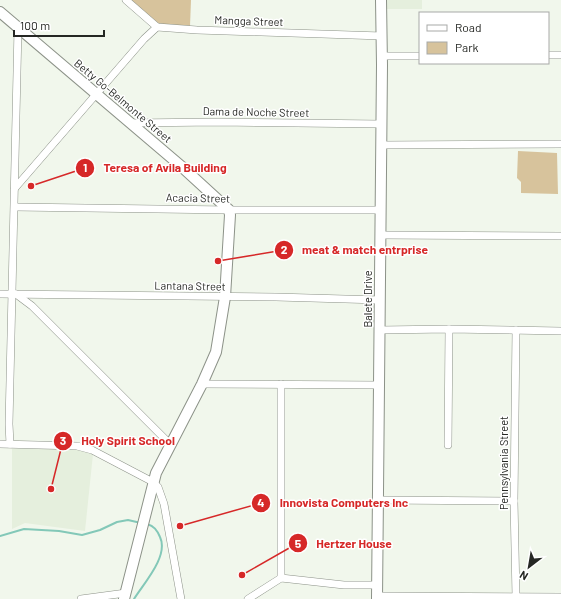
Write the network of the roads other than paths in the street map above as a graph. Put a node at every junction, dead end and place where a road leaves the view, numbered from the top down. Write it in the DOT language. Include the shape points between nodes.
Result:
graph roads {
  1 [pos="126,0"];
  2 [pos="381,0"];
  3 [pos="0,12"];
  4 [pos="18,28"];
  5 [pos="157,28"];
  6 [pos="382,36"];
  7 [pos="549,55"];
  8 [pos="561,55"];
  9 [pos="382,56"];
  10 [pos="419,56"];
  11 [pos="96,94"];
  12 [pos="130,123"];
  13 [pos="381,124"];
  14 [pos="561,144"];
  15 [pos="381,145"];
  16 [pos="15,188"];
  17 [pos="15,207"];
  18 [pos="229,210"];
  19 [pos="381,210"];
  20 [pos="380,235"];
  21 [pos="561,236"];
  22 [pos="0,294"];
  23 [pos="14,294"];
  24 [pos="225,297"];
  25 [pos="380,300"];
  26 [pos="448,329"];
  27 [pos="380,330"];
  28 [pos="516,330"];
  29 [pos="561,331"];
  30 [pos="202,384"];
  31 [pos="281,384"];
  32 [pos="380,385"];
  33 [pos="0,444"];
  34 [pos="10,444"];
  35 [pos="170,444"];
  36 [pos="448,445"];
  37 [pos="153,482"];
  38 [pos="378,500"];
  39 [pos="514,501"];
  40 [pos="281,578"];
  41 [pos="377,585"];
  42 [pos="125,596"];
  43 [pos="516,596"];
  44 [pos="377,597"];
  45 [pos="561,597"];
  46 [pos="81,599"];
  47 [pos="181,599"];
  48 [pos="248,599"];
  1 -- 5 [label="street"];
  2 -- 6 [label="street, Balete Drive"];
  3 -- 4 [label="street, Betty Go-Belmonte Street"];
  4 -- 11 [label="street, Betty Go-Belmonte Street"];
  4 -- 16 [label="street"];
  5 -- 6 [label="street, Mangga Street"];
  5 -- 11 [label="street" via="144,39"];
  6 -- 9 [label="street, Balete Drive"];
  7 -- 8 [label="street"];
  9 -- 10 [label="street"];
  9 -- 13 [label="street, Balete Drive"];
  11 -- 12 [label="street, Betty Go-Belmonte Street"];
  11 -- 16 [label="street"];
  12 -- 13 [label="street, Dama de Noche Street"];
  12 -- 18 [label="street, Betty Go-Belmonte Street" via="182,166"];
  13 -- 15 [label="street, Balete Drive"];
  14 -- 15 [label="street"];
  15 -- 19 [label="street, Balete Drive"];
  16 -- 17 [label="street"];
  17 -- 18 [label="street, Acacia Street"];
  17 -- 23 [label="street"];
  18 -- 19 [label="street, Acacia Street"];
  18 -- 24 [label="street"];
  19 -- 20 [label="street, Balete Drive"];
  20 -- 21 [label="street"];
  20 -- 25 [label="street, Balete Drive"];
  22 -- 23 [label="street, Lantana Street"];
  23 -- 24 [label="street, Lantana Street"];
  23 -- 34 [label="street"];
  23 -- 35 [label="street" via="32,306"];
  24 -- 25 [label="street, Lantana Street"];
  24 -- 30 [label="street" via="219,344"];
  25 -- 27 [label="street, Balete Drive"];
  26 -- 27 [label="street"];
  26 -- 28 [label="street"];
  26 -- 36 [label="street"];
  27 -- 32 [label="street, Balete Drive"];
  28 -- 29 [label="street"];
  28 -- 39 [label="street, Pennsylvania Street"];
  30 -- 31 [label="street"];
  30 -- 35 [label="street"];
  31 -- 32 [label="street"];
  31 -- 40 [label="street"];
  32 -- 38 [label="street, Balete Drive"];
  33 -- 34 [label="street"];
  34 -- 37 [label="street" via="77,446 92,450"];
  35 -- 37 [label="street"];
  37 -- 42 [label="street"];
  37 -- 47 [label="street" via="160,491 164,504"];
  38 -- 39 [label="street"];
  38 -- 41 [label="street, Balete Drive"];
  39 -- 43 [label="street, Pennsylvania Street"];
  40 -- 41 [label="street" via="344,585"];
  40 -- 48 [label="street"];
  41 -- 44 [label="street, Balete Drive"];
  42 -- 46 [label="street"];
  43 -- 44 [label="street"];
  43 -- 45 [label="street"];
}
